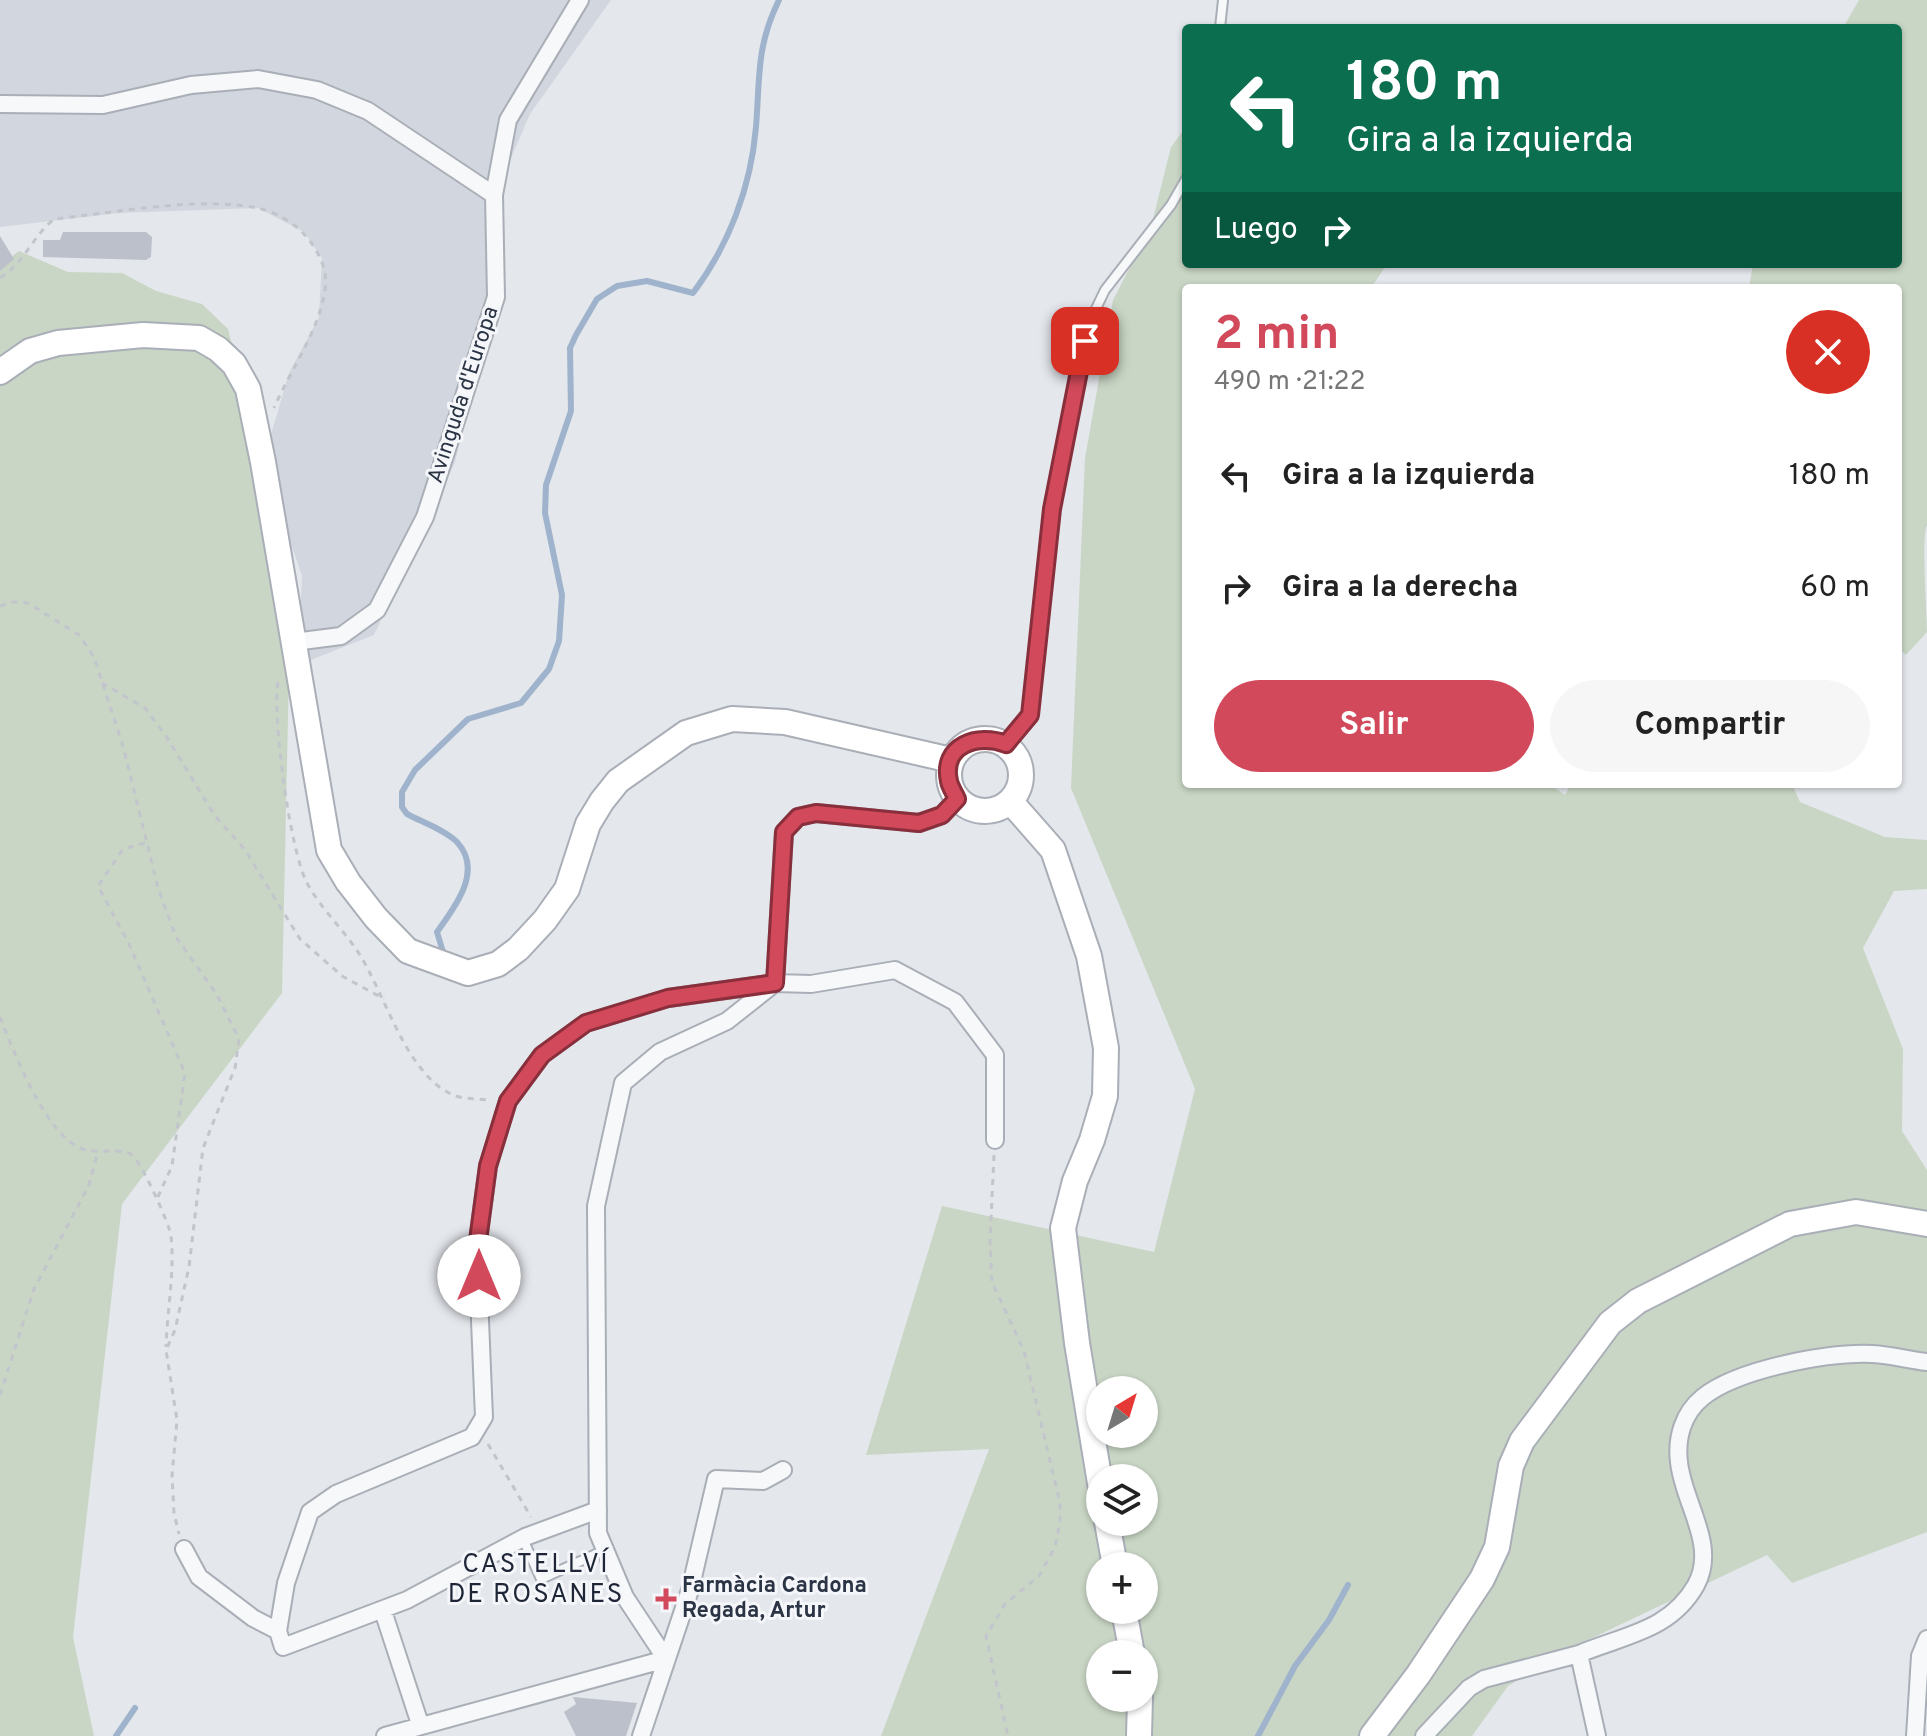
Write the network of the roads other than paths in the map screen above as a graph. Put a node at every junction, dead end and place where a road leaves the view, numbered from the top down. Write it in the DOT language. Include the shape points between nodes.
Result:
graph roads {
  1 [pos="580,0"];
  2 [pos="1223,0"];
  3 [pos="1220,24"];
  4 [pos="0,104"];
  5 [pos="1182,186"];
  6 [pos="494,195"];
  7 [pos="0,372"];
  8 [pos="294,642"];
  9 [pos="1006,744"];
  10 [pos="951,760"];
  11 [pos="957,799"];
  12 [pos="1010,801"];
  13 [pos="775,983"];
  14 [pos="995,1140"];
  15 [pos="1927,1224"];
  16 [pos="1927,1362"];
  17 [pos="1097,1464"];
  18 [pos="783,1470"];
  19 [pos="598,1510"];
  20 [pos="522,1538"];
  21 [pos="184,1549"];
  22 [pos="605,1550"];
  23 [pos="383,1611"];
  24 [pos="280,1639"];
  25 [pos="1927,1639"];
  26 [pos="1579,1654"];
  27 [pos="666,1659"];
  28 [pos="1140,1712"];
  29 [pos="420,1724"];
  30 [pos="385,1736"];
  31 [pos="641,1736"];
  32 [pos="1139,1736"];
  33 [pos="1372,1736"];
  34 [pos="1424,1736"];
  35 [pos="1597,1736"];
  36 [pos="1915,1736"];
  1 -- 6 [label="street, Avinguda d'Europa" via="508,120"];
  2 -- 3 [label="lane"];
  4 -- 6 [label="street" via="103,105 191,85 258,79 317,90 368,111"];
  5 -- 9 [label="lane" via="1105,290 1089,323 1052,509 1030,715"];
  6 -- 8 [label="street, Avinguda d'Europa" via="496,297 425,517 377,610 341,636"];
  7 -- 8 [label="street" via="30,351 58,343 143,335 199,338 218,349 248,389"];
  8 -- 10 [label="street" via="329,850 376,918 408,951 468,973 498,964 545,920 567,889 588,824 602,801 618,781 686,733 732,719 785,722"];
  9 -- 10 [label="street" via="974,739"];
  9 -- 12 [label="street" via="1022,772"];
  10 -- 11 [label="street" via="948,780"];
  11 -- 12 [label="street" via="983,811"];
  11 -- 13 [label="street" via="942,815 919,823 816,813 798,817 784,832"];
  12 -- 17 [label="street" via="1053,850 1089,956 1106,1048 1105,1096 1063,1228"];
  13 -- 14 [label="street" via="811,984 895,970 955,1002 995,1055"];
  13 -- 19 [label="street" via="727,1021 660,1052 623,1083 596,1206"];
  13 -- 24 [label="street" via="668,998 586,1023 542,1055 508,1101 488,1166 477,1248 484,1417 472,1437 336,1494 310,1512 286,1583"];
  15 -- 33 [label="street" via="1856,1212 1790,1224 1638,1301 1610,1323 1522,1441 1511,1466 1499,1538 1482,1579"];
  16 -- 26 [label="street" via="1873,1354 1802,1359 1735,1380 1704,1397 1679,1432 1679,1462 1705,1560 1697,1584 1676,1613 1654,1627"];
  18 -- 27 [label="street" via="763,1481 716,1479 690,1590"];
  19 -- 20 [label="street"];
  19 -- 22 [label="street"];
  20 -- 22 [label="lane" via="541,1579"];
  20 -- 23 [label="street"];
  21 -- 24 [label="street" via="199,1577"];
  22 -- 27 [label="street" via="625,1597"];
  23 -- 24 [label="street"];
  23 -- 29 [label="street"];
  25 -- 36 [label="street" via="1920,1656"];
  26 -- 34 [label="street" via="1484,1679"];
  26 -- 35 [label="street"];
  27 -- 29 [label="street"];
  27 -- 31 [label="street"];
  28 -- 32 [label="street"];
  29 -- 30 [label="street"];
}
